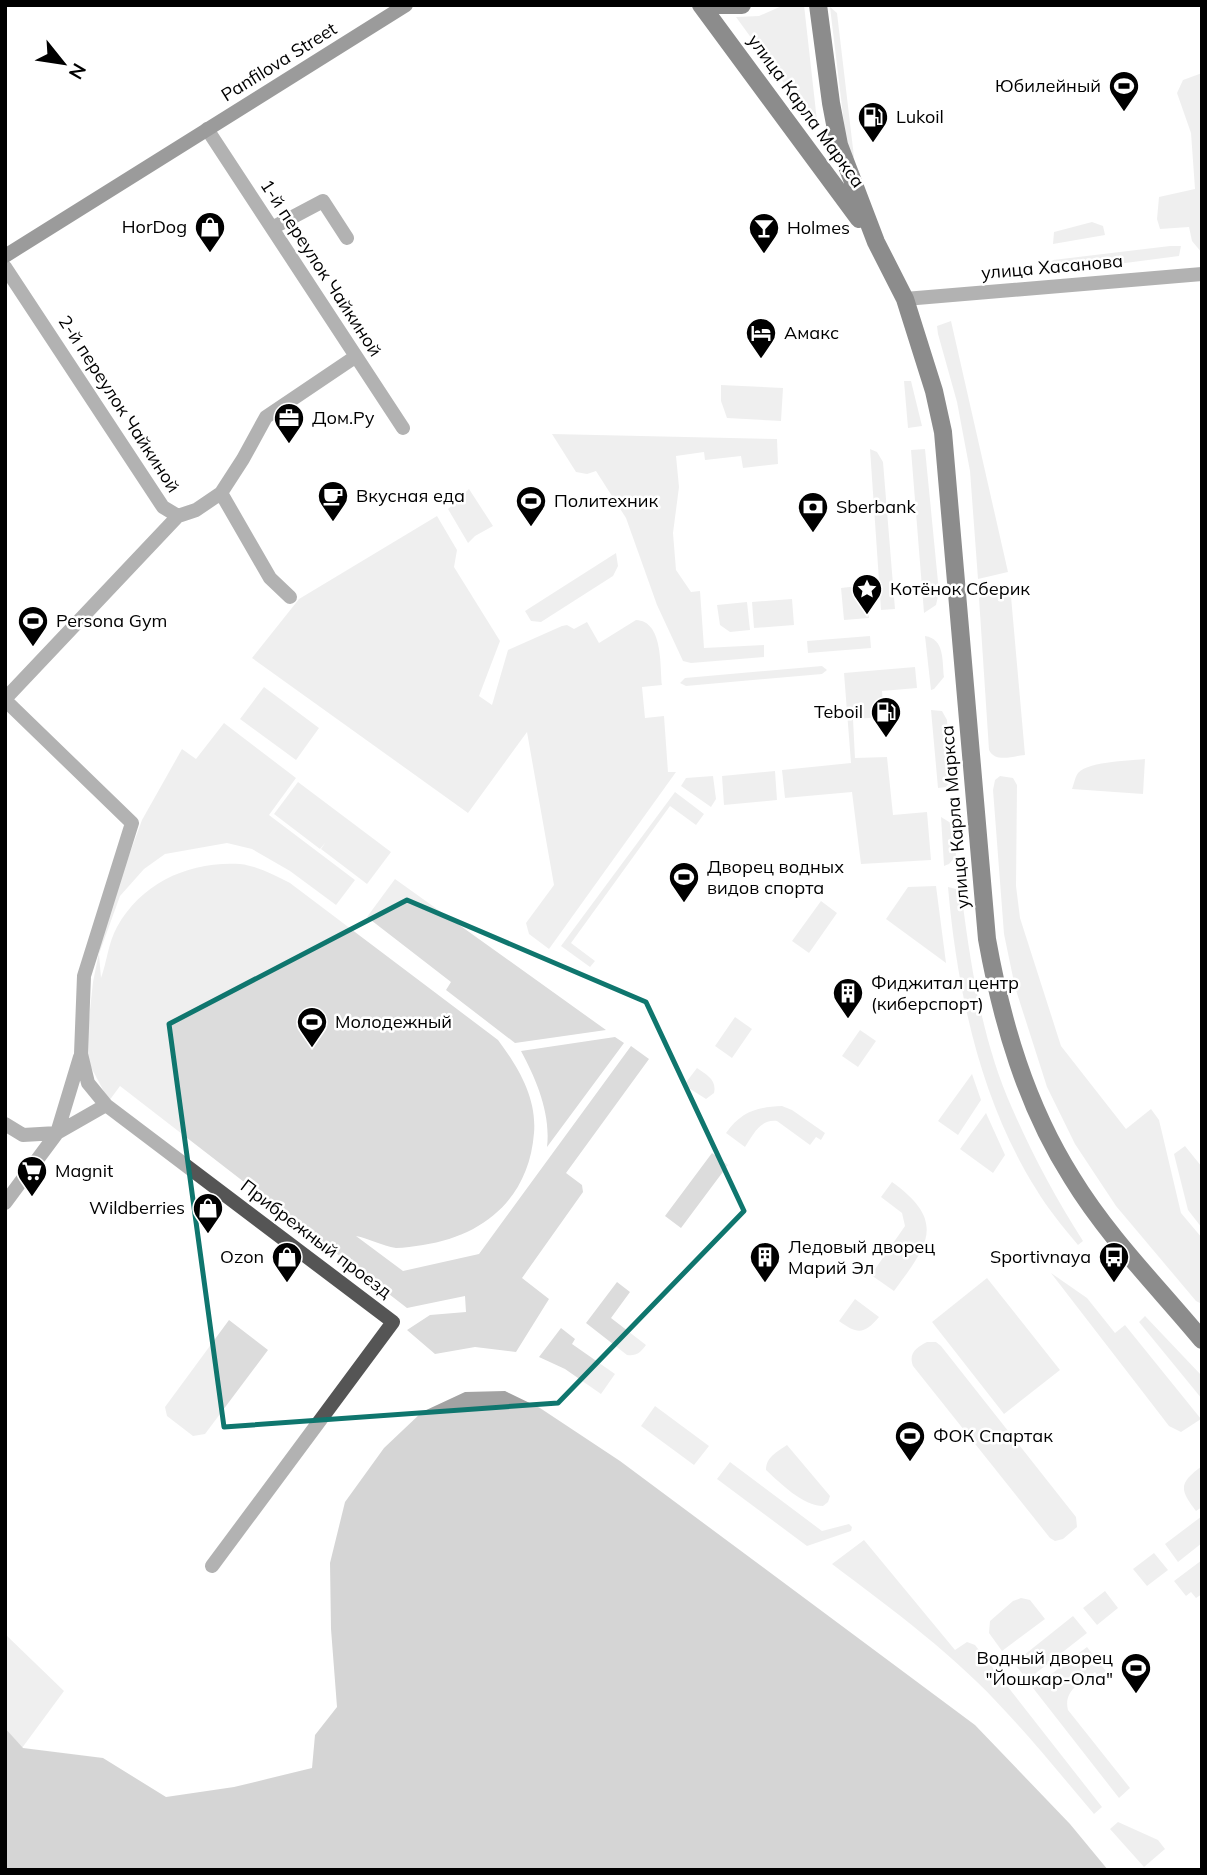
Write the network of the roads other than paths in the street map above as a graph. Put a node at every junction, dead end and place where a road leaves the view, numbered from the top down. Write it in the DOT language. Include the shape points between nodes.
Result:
graph roads {
  1 [pos="406,5"];
  2 [pos="701,5"];
  3 [pos="712,5"];
  4 [pos="742,5"];
  5 [pos="818,5"];
  6 [pos="207,128"];
  7 [pos="272,228"];
  8 [pos="347,237"];
  9 [pos="876,242"];
  10 [pos="5,256"];
  11 [pos="5,267"];
  12 [pos="1202,274"];
  13 [pos="905,299"];
  14 [pos="355,357"];
  15 [pos="403,428"];
  16 [pos="221,493"];
  17 [pos="178,516"];
  18 [pos="290,597"];
  19 [pos="5,700"];
  20 [pos="81,1054"];
  21 [pos="106,1105"];
  22 [pos="5,1124"];
  23 [pos="57,1132"];
  24 [pos="5,1203"];
  25 [pos="1202,1340"];
  26 [pos="212,1566"];
  1 -- 6 [label="main road, Panfilova Street"];
  2 -- 9 [label="main road, улица Карла Маркса"];
  3 -- 4 [label="main road"];
  5 -- 9 [label="main road, улица Карла Маркса" via="839,145"];
  6 -- 7 [label="street, 1-й переулок Чайкиной"];
  6 -- 10 [label="main road, Panfilova Street"];
  7 -- 8 [label="street" via="323,201"];
  7 -- 14 [label="street, 1-й переулок Чайкиной"];
  9 -- 13 [label="main road, улица Карла Маркса"];
  11 -- 17 [label="street, 2-й переулок Чайкиной" via="163,507"];
  12 -- 13 [label="street, улица Хасанова"];
  13 -- 25 [label="main road, улица Карла Маркса" via="946,446 974,805 997,996 1049,1141 1123,1248"];
  14 -- 15 [label="street, 1-й переулок Чайкиной"];
  14 -- 16 [label="street" via="266,417"];
  16 -- 17 [label="street, 2-й переулок Чайкиной"];
  16 -- 18 [label="street" via="270,578"];
  17 -- 19 [label="street"];
  19 -- 20 [label="street" via="132,822 84,976"];
  20 -- 21 [label="street" via="88,1083"];
  20 -- 23 [label="street"];
  21 -- 23 [label="street"];
  21 -- 26 [label="street, Прибрежный проезд" via="393,1322"];
  22 -- 23 [label="street" via="23,1135"];
  23 -- 24 [label="street"];
}
